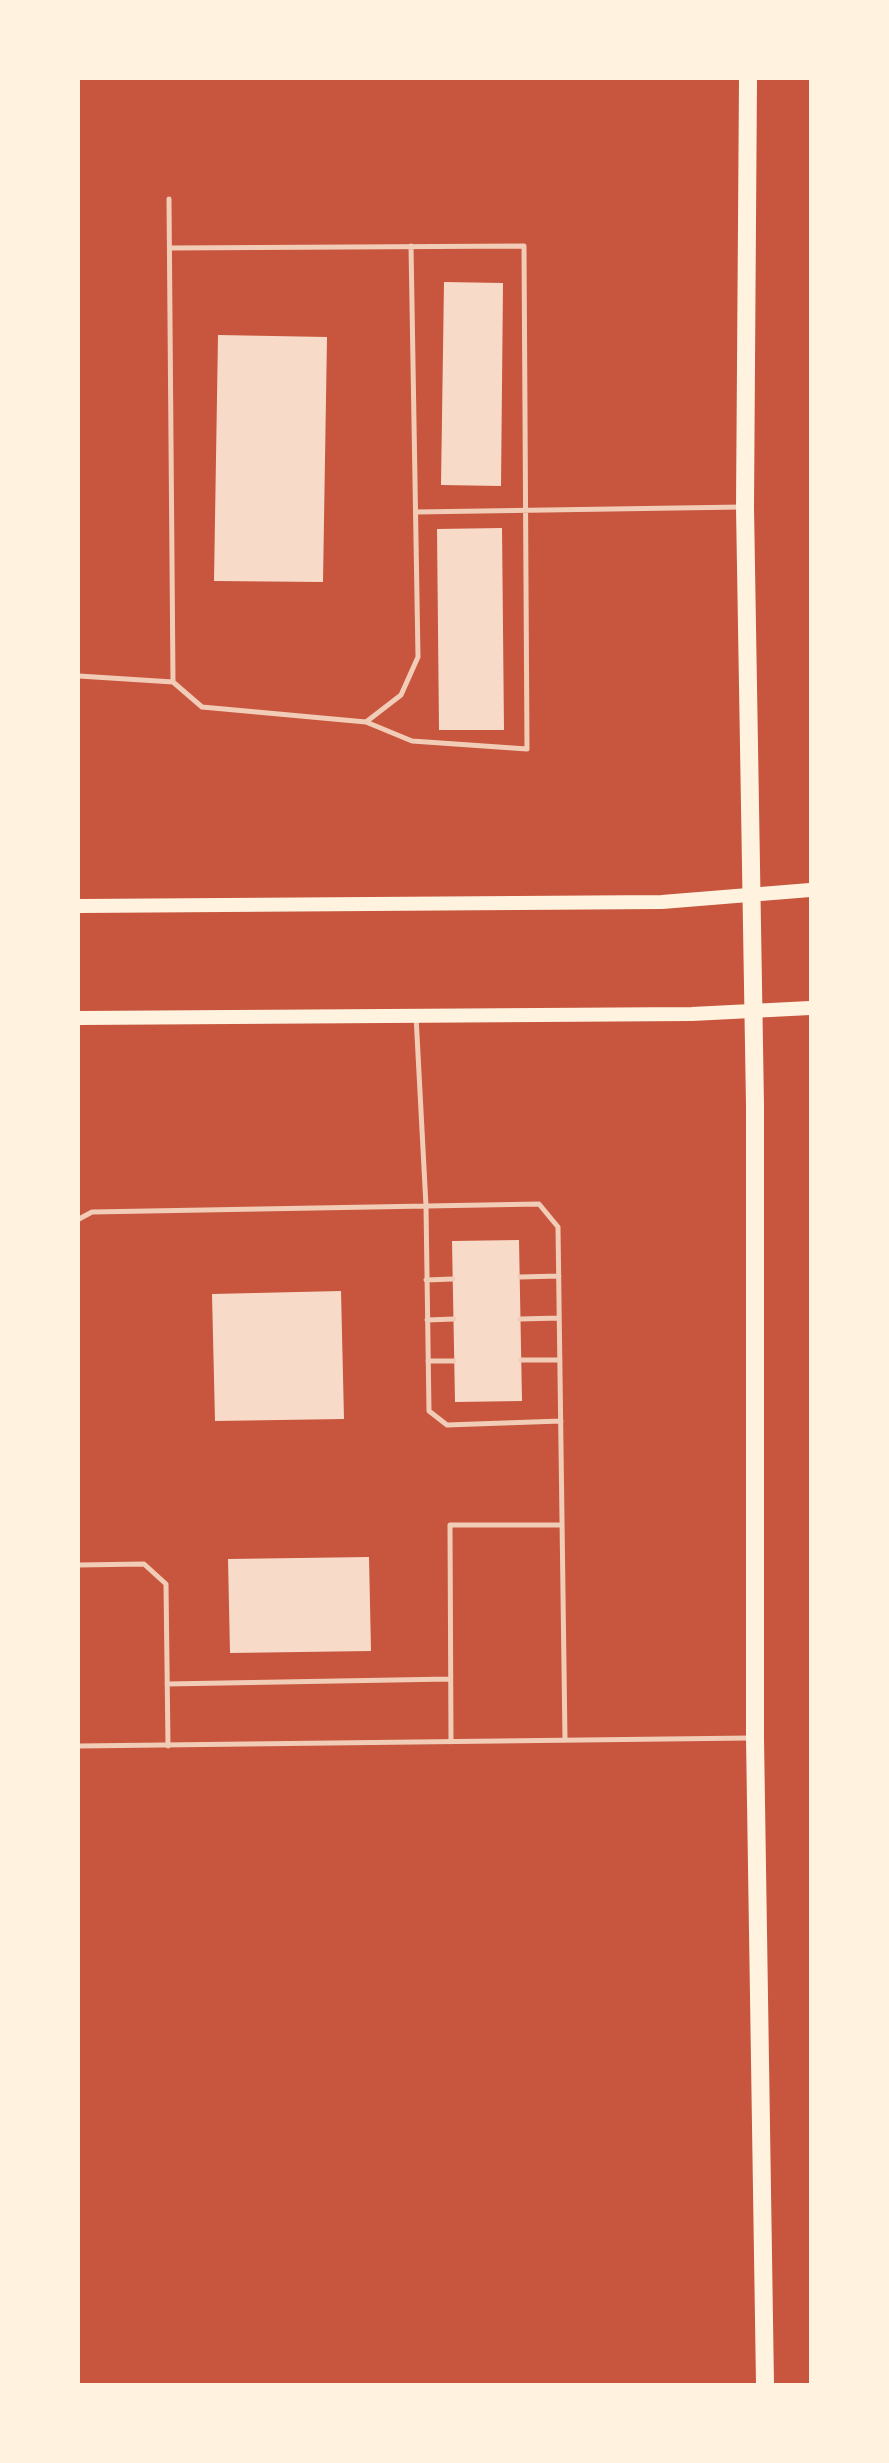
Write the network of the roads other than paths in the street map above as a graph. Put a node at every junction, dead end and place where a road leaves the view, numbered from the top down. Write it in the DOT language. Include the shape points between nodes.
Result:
graph roads {
  1 [pos="748,79"];
  2 [pos="169,199"];
  3 [pos="411,246"];
  4 [pos="170,248"];
  5 [pos="745,508"];
  6 [pos="525,511"];
  7 [pos="416,512"];
  8 [pos="79,676"];
  9 [pos="173,682"];
  10 [pos="366,722"];
  11 [pos="810,890"];
  12 [pos="751,894"];
  13 [pos="79,906"];
  14 [pos="810,1007"];
  15 [pos="754,1012"];
  16 [pos="416,1016"];
  17 [pos="79,1018"];
  18 [pos="426,1206"];
  19 [pos="79,1219"];
  20 [pos="559,1276"];
  21 [pos="520,1278"];
  22 [pos="453,1279"];
  23 [pos="426,1280"];
  24 [pos="559,1318"];
  25 [pos="454,1319"];
  26 [pos="520,1319"];
  27 [pos="427,1320"];
  28 [pos="521,1360"];
  29 [pos="560,1360"];
  30 [pos="428,1361"];
  31 [pos="454,1361"];
  32 [pos="561,1421"];
  33 [pos="562,1525"];
  34 [pos="79,1565"];
  35 [pos="450,1679"];
  36 [pos="167,1684"];
  37 [pos="755,1738"];
  38 [pos="565,1740"];
  39 [pos="451,1742"];
  40 [pos="79,1746"];
  41 [pos="168,1746"];
  42 [pos="765,2384"];
  1 -- 5 [label="main road"];
  2 -- 4 [label="lane"];
  3 -- 4 [label="lane"];
  3 -- 6 [label="lane" via="524,246"];
  3 -- 7 [label="lane"];
  4 -- 9 [label="lane"];
  5 -- 6 [label="lane"];
  5 -- 12 [label="main road"];
  6 -- 7 [label="lane"];
  6 -- 10 [label="lane" via="527,749 412,741"];
  7 -- 10 [label="lane" via="418,657 401,695"];
  8 -- 9 [label="lane"];
  9 -- 10 [label="lane" via="202,707"];
  11 -- 12 [label="main road"];
  12 -- 13 [label="main road" via="662,902"];
  12 -- 15 [label="main road"];
  14 -- 15 [label="main road"];
  15 -- 16 [label="main road"];
  15 -- 37 [label="main road"];
  16 -- 17 [label="main road"];
  16 -- 18 [label="lane"];
  18 -- 19 [label="lane" via="92,1212"];
  18 -- 20 [label="lane" via="539,1204 558,1227"];
  18 -- 23 [label="lane"];
  20 -- 21 [label="lane"];
  20 -- 24 [label="lane"];
  22 -- 23 [label="lane"];
  23 -- 27 [label="lane"];
  24 -- 26 [label="lane"];
  24 -- 29 [label="lane"];
  25 -- 27 [label="lane"];
  27 -- 30 [label="lane"];
  28 -- 29 [label="lane"];
  29 -- 32 [label="lane"];
  30 -- 31 [label="lane"];
  30 -- 32 [label="lane" via="429,1411 447,1425"];
  32 -- 33 [label="lane"];
  33 -- 35 [label="lane" via="450,1525"];
  33 -- 38 [label="lane"];
  34 -- 36 [label="lane" via="144,1564 166,1584"];
  35 -- 36 [label="lane"];
  35 -- 39 [label="lane"];
  36 -- 41 [label="lane"];
  37 -- 38 [label="lane"];
  37 -- 42 [label="main road"];
  38 -- 39 [label="lane"];
  39 -- 41 [label="lane"];
  40 -- 41 [label="lane"];
}
